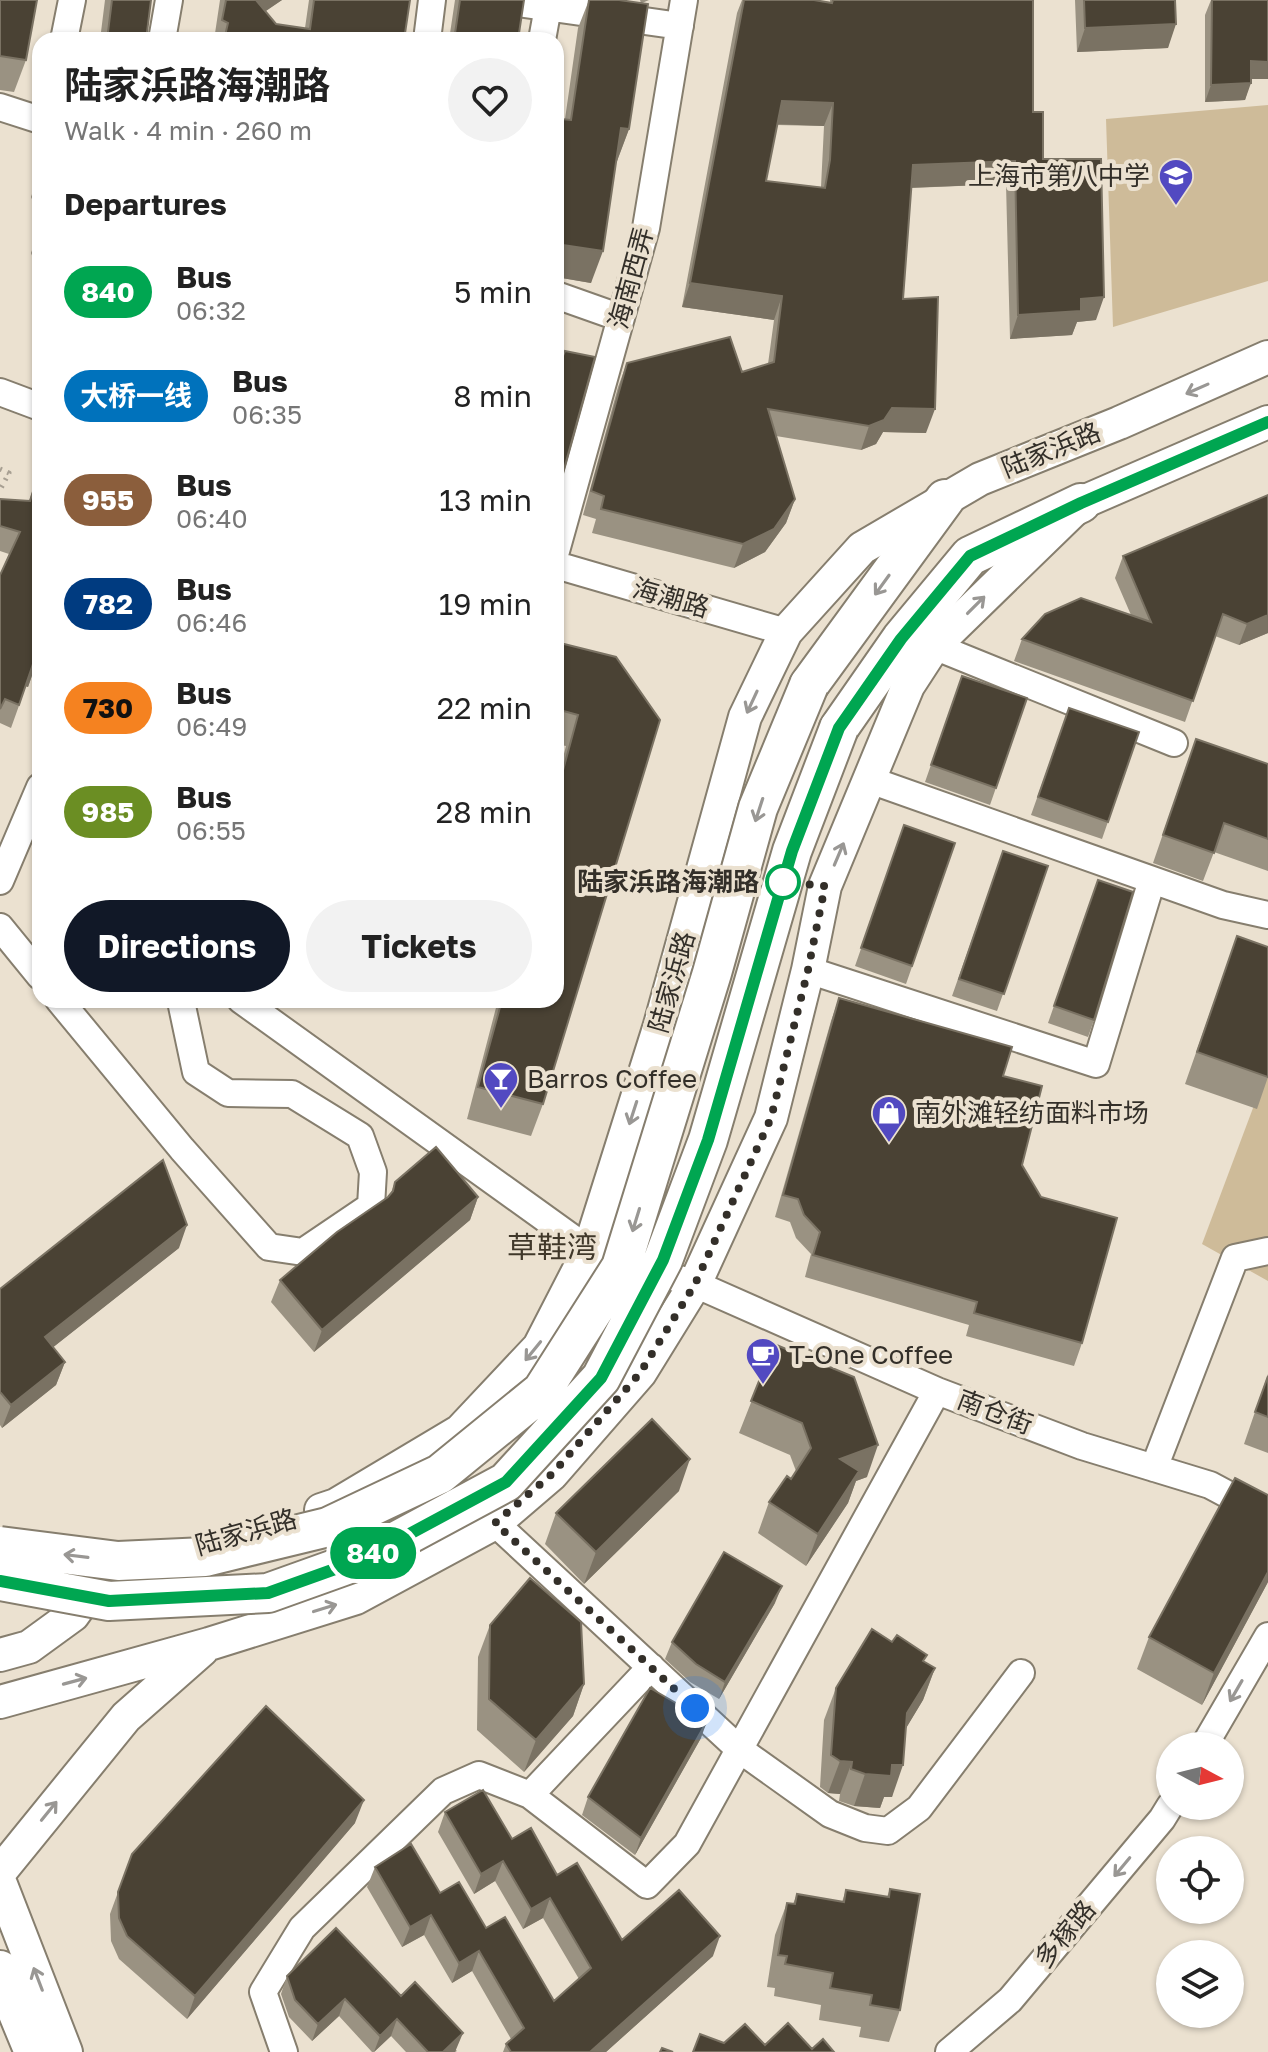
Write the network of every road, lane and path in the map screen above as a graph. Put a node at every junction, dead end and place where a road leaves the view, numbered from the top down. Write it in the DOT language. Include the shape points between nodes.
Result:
graph roads {
  1 [pos="72,0"];
  2 [pos="169,0"];
  3 [pos="432,0"];
  4 [pos="496,0"];
  5 [pos="684,0"];
  6 [pos="548,7"];
  7 [pos="680,26"];
  8 [pos="66,32"];
  9 [pos="163,32"];
  10 [pos="428,32"];
  11 [pos="543,32"];
  12 [pos="0,107"];
  13 [pos="32,117"];
  14 [pos="564,298"];
  15 [pos="621,318"];
  16 [pos="1268,357"];
  17 [pos="0,392"];
  18 [pos="32,404"];
  19 [pos="1268,422"];
  20 [pos="0,469"];
  21 [pos="0,490"];
  22 [pos="945,499"];
  23 [pos="1081,503"];
  24 [pos="564,522"];
  25 [pos="564,567"];
  26 [pos="786,632"];
  27 [pos="934,646"];
  28 [pos="1174,743"];
  29 [pos="870,780"];
  30 [pos="32,806"];
  31 [pos="1152,880"];
  32 [pos="0,881"];
  33 [pos="1268,915"];
  34 [pos="0,927"];
  35 [pos="32,966"];
  36 [pos="808,970"];
  37 [pos="66,1008"];
  38 [pos="182,1008"];
  39 [pos="252,1008"];
  40 [pos="589,1250"];
  41 [pos="1268,1251"];
  42 [pos="695,1284"];
  43 [pos="937,1391"];
  44 [pos="1154,1468"];
  45 [pos="1268,1516"];
  46 [pos="495,1523"];
  47 [pos="0,1546"];
  48 [pos="0,1581"];
  49 [pos="1268,1636"];
  50 [pos="209,1644"];
  51 [pos="0,1655"];
  52 [pos="651,1667"];
  53 [pos="1021,1673"];
  54 [pos="0,1702"];
  55 [pos="1212,1732"];
  56 [pos="739,1749"];
  57 [pos="530,1795"];
  58 [pos="1161,1820"];
  59 [pos="0,1872"];
  60 [pos="0,1882"];
  61 [pos="0,1970"];
  62 [pos="34,2052"];
  63 [pos="66,2052"];
  64 [pos="284,2052"];
  65 [pos="949,2052"];
  1 -- 8 [label="street"];
  2 -- 9 [label="street"];
  3 -- 10 [label="street"];
  4 -- 6 [label="street"];
  5 -- 7 [label="street, 海南西弄"];
  6 -- 7 [label="street"];
  6 -- 11 [label="street"];
  7 -- 15 [label="street, 海南西弄" via="646,228"];
  12 -- 13 [label="street"];
  14 -- 15 [label="street"];
  15 -- 24 [label="street, 海南西弄"];
  16 -- 22 [label="main road, 陆家浜路, one-way" via="980,479"];
  17 -- 18 [label="street"];
  19 -- 23 [label="main road"];
  20 -- 21 [label="path" via="9,473"];
  22 -- 26 [label="main road, 陆家浜路" via="862,548"];
  22 -- 47 [label="highway, one-way, bridge" via="809,685 758,808 621,1267 542,1391 440,1474 328,1527 205,1557 118,1561"];
  27 -- 23 [label="main road, one-way"];
  23 -- 48 [label="highway, bridge" via="970,556 901,639 839,728 792,851 708,1140 663,1260 601,1378 506,1482 363,1559 268,1593 109,1601"];
  25 -- 26 [label="street, 海潮路"];
  26 -- 40 [label="main road, 陆家浜路, one-way" via="745,717 660,1025"];
  27 -- 28 [label="street"];
  27 -- 29 [label="main road" via="908,686"];
  29 -- 31 [label="street"];
  36 -- 29 [label="main road, one-way" via="825,886"];
  30 -- 32 [label="street"];
  31 -- 33 [label="street"];
  31 -- 36 [label="street" via="1096,1064"];
  34 -- 35 [label="street"];
  36 -- 42 [label="main road" via="771,1118"];
  37 -- 38 [label="street" via="269,1247 303,1252 371,1206 373,1172 360,1136 292,1094 228,1093 196,1072"];
  39 -- 40 [label="street, 南仓街"];
  40 -- 42 [label="street, 南仓街"];
  40 -- 51 [label="main road, 陆家浜路, one-way" via="539,1347 460,1431 336,1505 241,1537 138,1559 95,1584 73,1615 29,1647"];
  41 -- 44 [label="street" via="1235,1258"];
  42 -- 43 [label="street, 南仓街"];
  42 -- 46 [label="main road" via="640,1373 552,1474"];
  43 -- 44 [label="street, 南仓街"];
  43 -- 56 [label="street"];
  44 -- 45 [label="street, 南仓街" via="1210,1485"];
  50 -- 46 [label="main road, one-way" via="356,1598"];
  46 -- 52 [label="street"];
  49 -- 55 [label="street, one-way"];
  54 -- 50 [label="main road, one-way"];
  59 -- 50 [label="main road, one-way" via="126,1717"];
  52 -- 56 [label="street"];
  52 -- 57 [label="street"];
  53 -- 56 [label="street" via="919,1808 888,1831 830,1814"];
  56 -- 57 [label="street" via="687,1844 647,1885"];
  57 -- 64 [label="street" via="479,1775 443,1791 302,1928 263,1992"];
  58 -- 65 [label="street, 多稼路, one-way" via="1010,2000"];
  63 -- 60 [label="main road, one-way"];
  61 -- 62 [label="highway"];
}
